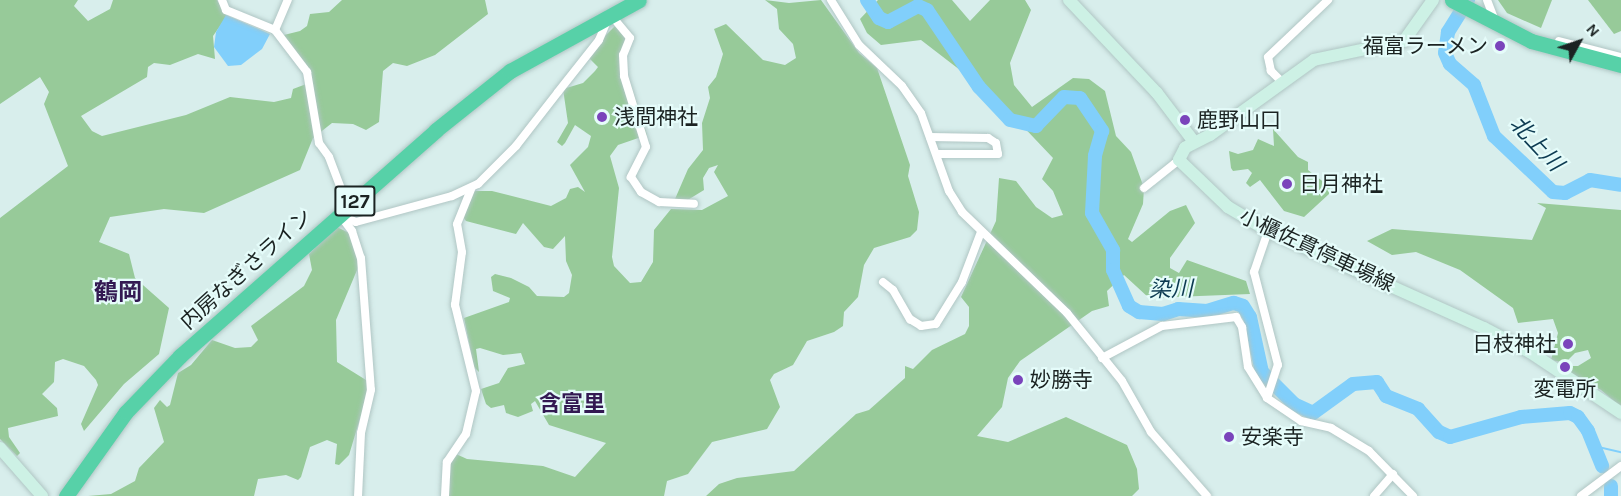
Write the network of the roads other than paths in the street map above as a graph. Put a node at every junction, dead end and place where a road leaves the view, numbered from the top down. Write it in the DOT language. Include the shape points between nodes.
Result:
graph roads {
  1 [pos="222,0"];
  2 [pos="288,0"];
  3 [pos="639,0"];
  4 [pos="831,0"];
  5 [pos="1069,0"];
  6 [pos="1328,0"];
  7 [pos="1432,0"];
  8 [pos="1452,0"];
  9 [pos="1487,0"];
  10 [pos="609,14"];
  11 [pos="1497,27"];
  12 [pos="275,30"];
  13 [pos="1518,36"];
  14 [pos="1621,57"];
  15 [pos="1621,65"];
  16 [pos="1282,82"];
  17 [pos="930,137"];
  18 [pos="1194,142"];
  19 [pos="937,154"];
  20 [pos="1179,160"];
  21 [pos="1144,188"];
  22 [pos="471,189"];
  23 [pos="694,204"];
  24 [pos="344,211"];
  25 [pos="1268,231"];
  26 [pos="981,232"];
  27 [pos="883,282"];
  28 [pos="1102,358"];
  29 [pos="1267,396"];
  30 [pos="1621,412"];
  31 [pos="102,442"];
  32 [pos="0,448"];
  33 [pos="1621,466"];
  34 [pos="1393,474"];
  35 [pos="42,496"];
  36 [pos="57,496"];
  37 [pos="66,496"];
  38 [pos="358,496"];
  39 [pos="445,496"];
  40 [pos="1207,496"];
  41 [pos="1374,496"];
  42 [pos="1413,496"];
  43 [pos="1581,496"];
  1 -- 12 [label="street" via="226,10"];
  2 -- 12 [label="street"];
  3 -- 10 [label="highway, 内房なぎさライン / 127"];
  4 -- 17 [label="street" via="860,45 902,86 921,113"];
  5 -- 18 [label="main road" via="1157,93"];
  6 -- 16 [label="street" via="1268,57 1271,71"];
  7 -- 16 [label="main road" via="1404,40 1314,60"];
  8 -- 11 [label="highway"];
  9 -- 11 [label="street"];
  10 -- 22 [label="street" via="599,39 516,146"];
  10 -- 23 [label="street" via="630,38 623,55 624,76 646,147 631,177 640,192 659,202"];
  10 -- 24 [label="highway, 内房なぎさライン / 127" via="510,71"];
  11 -- 13 [label="highway"];
  12 -- 24 [label="street" via="307,72 319,143 329,157"];
  13 -- 14 [label="street" via="1525,33"];
  13 -- 15 [label="highway"];
  16 -- 18 [label="main road" via="1210,135"];
  17 -- 19 [label="street"];
  17 -- 19 [label="street" via="988,138 996,143 998,154"];
  18 -- 20 [label="main road"];
  19 -- 26 [label="street" via="949,190"];
  20 -- 21 [label="street"];
  20 -- 25 [label="main road, 小櫃佐貫停車場線" via="1228,207"];
  22 -- 24 [label="street" via="356,222"];
  22 -- 39 [label="street" via="458,224 462,252 455,305 477,391 466,434 447,462"];
  24 -- 31 [label="highway, 内房なぎさライン / 127" via="180,356"];
  24 -- 38 [label="street" via="361,258 371,390 361,433"];
  25 -- 29 [label="street" via="1254,273 1278,370"];
  25 -- 30 [label="main road, 小櫃佐貫停車場線" via="1484,328 1530,352"];
  26 -- 27 [label="street" via="962,282 936,324 921,326 910,320 893,290"];
  26 -- 28 [label="street" via="1067,313"];
  28 -- 29 [label="street" via="1162,326 1236,317 1242,327 1248,368"];
  28 -- 40 [label="street" via="1122,381 1151,432"];
  29 -- 34 [label="street" via="1301,421 1331,428 1348,437"];
  31 -- 36 [label="highway, 内房なぎさライン / 127"];
  31 -- 37 [label="highway, 内房なぎさライン / 127"];
  32 -- 35 [label="main road"];
  33 -- 43 [label="street"];
  34 -- 41 [label="street"];
  34 -- 42 [label="street"];
}
